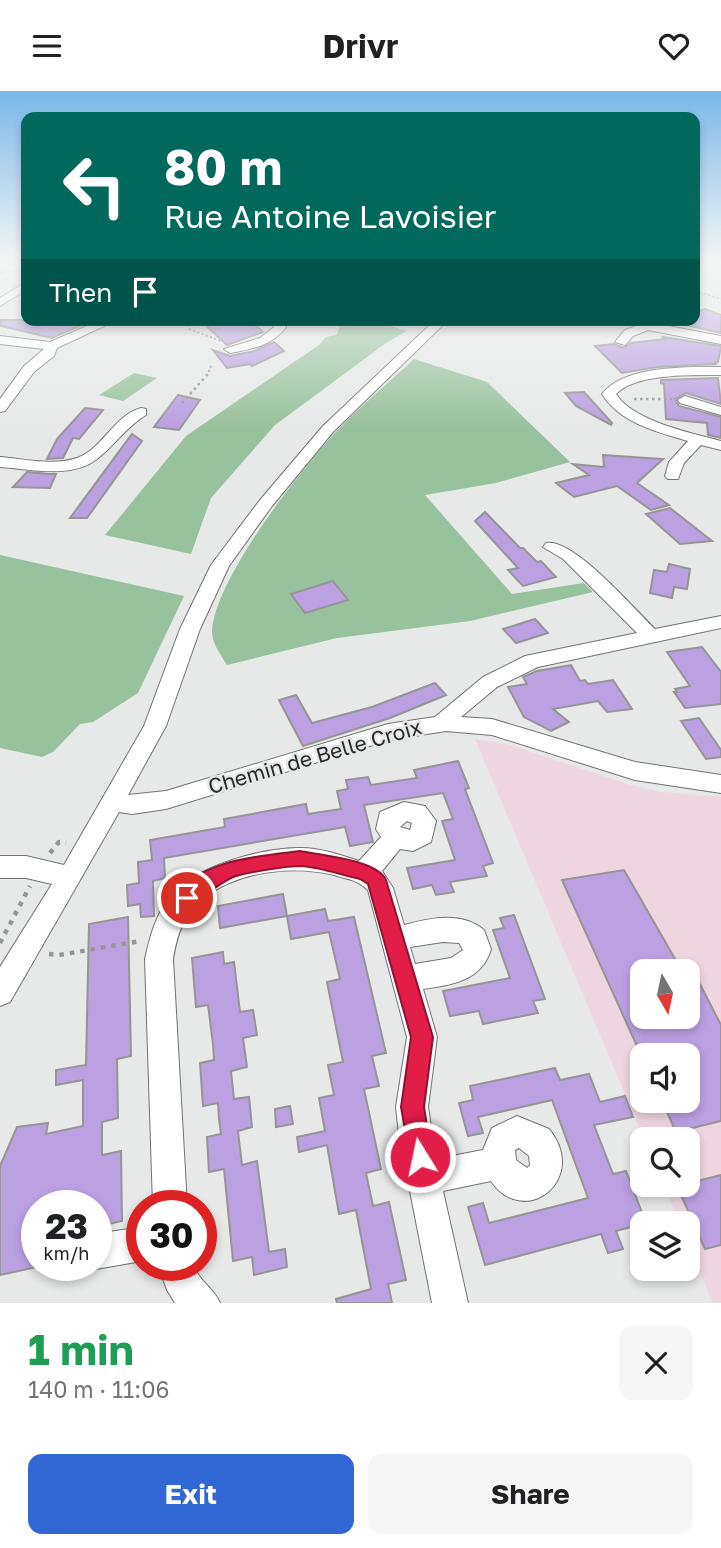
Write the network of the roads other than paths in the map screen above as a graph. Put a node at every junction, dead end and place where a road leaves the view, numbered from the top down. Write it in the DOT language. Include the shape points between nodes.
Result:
graph roads {
  1 [pos="97,326"];
  2 [pos="280,326"];
  3 [pos="436,326"];
  4 [pos="640,326"];
  5 [pos="658,326"];
  6 [pos="0,340"];
  7 [pos="721,340"];
  8 [pos="621,342"];
  9 [pos="51,346"];
  10 [pos="230,349"];
  11 [pos="721,371"];
  12 [pos="685,400"];
  13 [pos="0,408"];
  14 [pos="721,411"];
  15 [pos="141,412"];
  16 [pos="698,440"];
  17 [pos="721,446"];
  18 [pos="0,462"];
  19 [pos="673,476"];
  20 [pos="552,547"];
  21 [pos="721,622"];
  22 [pos="651,636"];
  23 [pos="446,723"];
  24 [pos="721,783"];
  25 [pos="113,801"];
  26 [pos="395,838"];
  27 [pos="0,867"];
  28 [pos="365,872"];
  29 [pos="70,877"];
  30 [pos="394,939"];
  31 [pos="405,979"];
  32 [pos="0,993"];
  33 [pos="498,1163"];
  34 [pos="424,1178"];
  35 [pos="169,1190"];
  36 [pos="180,1281"];
  37 [pos="202,1303"];
  38 [pos="450,1303"];
  1 -- 9 [label="street"];
  2 -- 10 [label="street" via="274,336"];
  3 -- 25 [label="street" via="328,429 220,565 190,629 155,726"];
  4 -- 8 [label="street"];
  5 -- 7 [label="street"];
  6 -- 9 [label="street"];
  9 -- 13 [label="street" via="50,353 29,369"];
  11 -- 16 [label="street" via="634,379 611,389 611,400 635,417"];
  12 -- 14 [label="street"];
  15 -- 18 [label="street" via="119,424 85,461 63,465"];
  16 -- 17 [label="street"];
  16 -- 19 [label="street" via="677,462"];
  20 -- 22 [label="street" via="569,555"];
  21 -- 22 [label="street"];
  22 -- 23 [label="street" via="517,667 467,699 446,717"];
  23 -- 24 [label="street, Chemin de Belle Croix" via="492,727 635,771"];
  23 -- 25 [label="street, Chemin de Belle Croix" via="388,732 166,800 132,805"];
  25 -- 29 [label="street"];
  26 -- 28 [label="street"];
  27 -- 29 [label="street" via="26,867"];
  28 -- 30 [label="street" via="380,888"];
  28 -- 35 [label="street" via="310,859 233,868 207,880 168,921 159,958"];
  29 -- 32 [label="street"];
  30 -- 31 [label="street"];
  30 -- 31 [label="street" via="457,929 475,941 477,951 464,966"];
  31 -- 34 [label="street" via="422,1037 412,1107"];
  33 -- 34 [label="street"];
  34 -- 38 [label="street"];
  36 -- 37 [label="street"];
}
